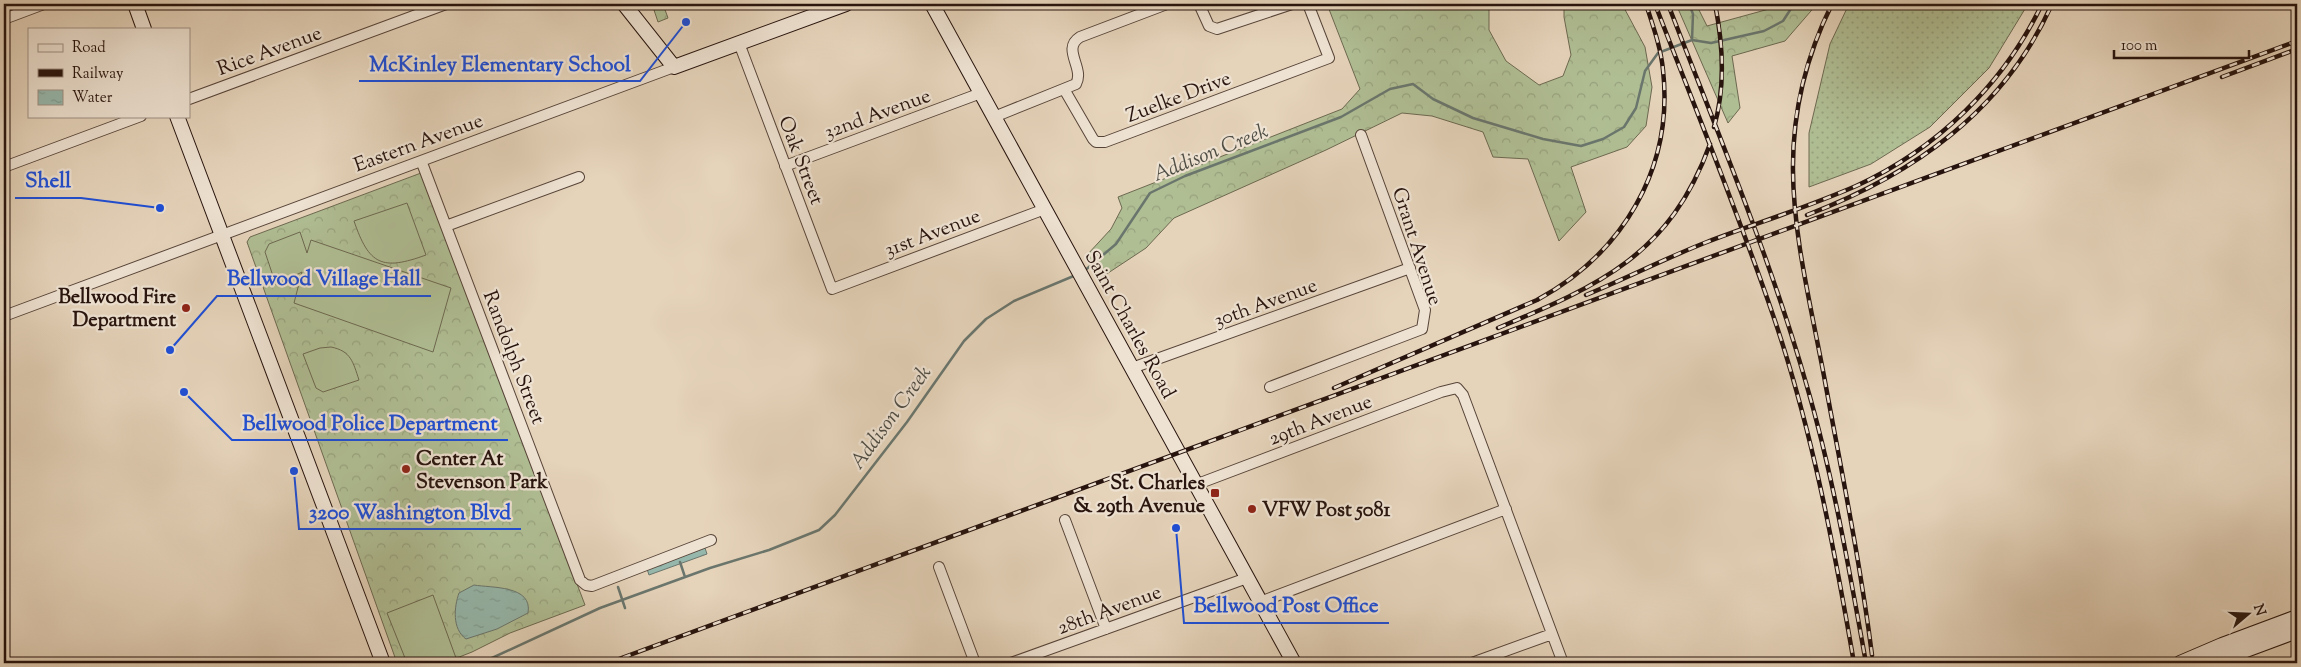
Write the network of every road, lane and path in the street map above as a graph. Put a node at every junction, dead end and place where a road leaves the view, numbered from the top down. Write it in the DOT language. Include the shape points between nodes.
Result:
graph roads {
  1 [pos="44,4"];
  2 [pos="134,4"];
  3 [pos="446,4"];
  4 [pos="624,4"];
  5 [pos="846,4"];
  6 [pos="932,4"];
  7 [pos="1167,4"];
  8 [pos="1199,4"];
  9 [pos="1292,4"];
  10 [pos="1308,4"];
  11 [pos="4,19"];
  12 [pos="144,28"];
  13 [pos="739,43"];
  14 [pos="674,67"];
  15 [pos="1064,89"];
  16 [pos="981,93"];
  17 [pos="190,99"];
  18 [pos="994,117"];
  19 [pos="136,118"];
  20 [pos="178,118"];
  21 [pos="1361,135"];
  22 [pos="422,163"];
  23 [pos="785,166"];
  24 [pos="4,167"];
  25 [pos="579,177"];
  26 [pos="1045,209"];
  27 [pos="446,226"];
  28 [pos="222,236"];
  29 [pos="1410,268"];
  30 [pos="832,289"];
  31 [pos="4,316"];
  32 [pos="1132,368"];
  33 [pos="1270,387"];
  34 [pos="1195,485"];
  35 [pos="1506,509"];
  36 [pos="1065,520"];
  37 [pos="711,540"];
  38 [pos="939,567"];
  39 [pos="1247,578"];
  40 [pos="1260,602"];
  41 [pos="2297,617"];
  42 [pos="1106,629"];
  43 [pos="2297,631"];
  44 [pos="1552,634"];
  45 [pos="384,663"];
  46 [pos="975,663"];
  47 [pos="1011,663"];
  48 [pos="1294,663"];
  49 [pos="1472,663"];
  50 [pos="1563,663"];
  51 [pos="2180,663"];
  52 [pos="2211,663"];
  1 -- 11 [label="street"];
  2 -- 12 [label="main road"];
  3 -- 17 [label="street, Rice Avenue"];
  4 -- 14 [label="main road"];
  5 -- 13 [label="main road, Eastern Avenue"];
  6 -- 16 [label="main road, Saint Charles Road"];
  7 -- 15 [label="street" via="1075,40 1072,52 1078,78 1076,84"];
  8 -- 9 [label="street" via="1209,26 1217,30"];
  10 -- 15 [label="street, Zuelke Drive" via="1329,58 1105,142 1093,139"];
  13 -- 14 [label="main road, Eastern Avenue"];
  13 -- 23 [label="street, Oak Street"];
  14 -- 22 [label="street, Eastern Avenue"];
  15 -- 18 [label="street"];
  16 -- 18 [label="main road, Saint Charles Road"];
  16 -- 23 [label="street, 32nd Avenue"];
  18 -- 26 [label="main road, Saint Charles Road"];
  19 -- 24 [label="street"];
  20 -- 28 [label="main road"];
  21 -- 29 [label="street, Grant Avenue"];
  22 -- 27 [label="street, Randolph Street"];
  22 -- 28 [label="street, Eastern Avenue"];
  23 -- 30 [label="street, Oak Street"];
  25 -- 27 [label="street"];
  26 -- 30 [label="street, 31st Avenue"];
  26 -- 32 [label="main road, Saint Charles Road"];
  27 -- 37 [label="street, Randolph Street" via="580,580 592,586"];
  28 -- 31 [label="street, Eastern Avenue"];
  28 -- 45 [label="main road"];
  29 -- 32 [label="street, 30th Avenue"];
  29 -- 33 [label="street, Grant Avenue" via="1425,310 1422,329"];
  32 -- 34 [label="main road, Saint Charles Road"];
  34 -- 35 [label="street, 29th Avenue" via="1457,388 1463,395"];
  34 -- 39 [label="main road, Saint Charles Road"];
  35 -- 40 [label="street"];
  35 -- 44 [label="street"];
  36 -- 42 [label="street"];
  38 -- 46 [label="street"];
  39 -- 40 [label="main road, Saint Charles Road"];
  39 -- 42 [label="street, 28th Avenue"];
  40 -- 48 [label="main road, Saint Charles Road"];
  41 -- 51 [label="main road"];
  42 -- 47 [label="street, 28th Avenue"];
  43 -- 52 [label="main road"];
  44 -- 49 [label="street"];
  44 -- 50 [label="street"];
}
